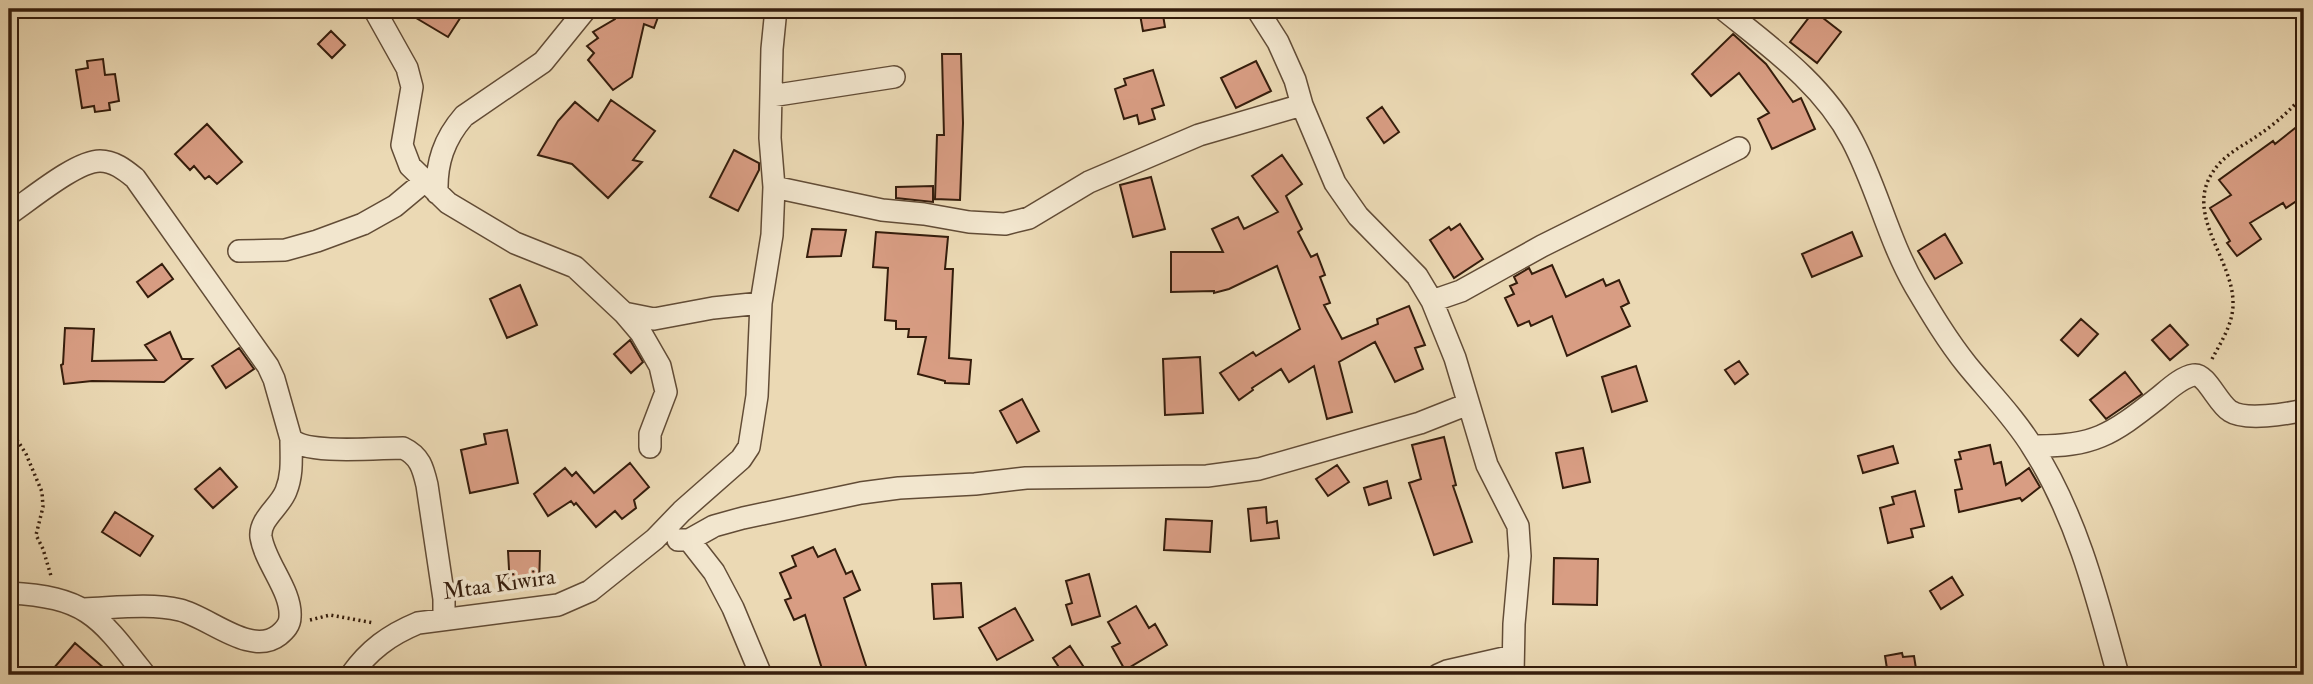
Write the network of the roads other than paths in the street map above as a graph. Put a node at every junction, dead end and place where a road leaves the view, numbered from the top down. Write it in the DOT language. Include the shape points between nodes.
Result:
graph roads {
  1 [pos="374,9"];
  2 [pos="586,9"];
  3 [pos="776,9"];
  4 [pos="1257,9"];
  5 [pos="1723,9"];
  6 [pos="894,77"];
  7 [pos="771,96"];
  8 [pos="1302,106"];
  9 [pos="1740,148"];
  10 [pos="431,187"];
  11 [pos="774,187"];
  12 [pos="9,214"];
  13 [pos="239,251"];
  14 [pos="1432,302"];
  15 [pos="761,303"];
  16 [pos="624,313"];
  17 [pos="1468,404"];
  18 [pos="2304,410"];
  19 [pos="290,439"];
  20 [pos="2032,446"];
  21 [pos="650,447"];
  22 [pos="655,539"];
  23 [pos="689,540"];
  24 [pos="9,593"];
  25 [pos="84,609"];
  26 [pos="444,619"];
  27 [pos="1513,666"];
  28 [pos="145,675"];
  29 [pos="351,675"];
  30 [pos="761,675"];
  31 [pos="1438,675"];
  32 [pos="2118,675"];
  1 -- 10 [label="street" via="407,68 412,87 402,145 410,166"];
  2 -- 10 [label="street" via="543,62 457,123"];
  3 -- 7 [label="street, Mtaa Kiwira"];
  4 -- 8 [label="street" via="1296,80"];
  5 -- 20 [label="street" via="1795,67 1824,97 1851,137 1891,237 1941,330"];
  6 -- 7 [label="street"];
  7 -- 11 [label="street, Mtaa Kiwira"];
  8 -- 11 [label="street" via="1199,135 1089,182 1029,218 1005,224 882,210"];
  8 -- 14 [label="street" via="1335,183 1357,216 1418,276"];
  9 -- 14 [label="street"];
  10 -- 13 [label="street" via="317,241 285,250"];
  10 -- 16 [label="street" via="448,203 515,243 575,267"];
  11 -- 15 [label="street, Mtaa Kiwira"];
  12 -- 19 [label="street" via="82,165 100,161 120,166 135,178 268,366"];
  14 -- 17 [label="street"];
  15 -- 16 [label="street" via="654,319"];
  15 -- 22 [label="street, Mtaa Kiwira" via="757,396 749,447"];
  16 -- 21 [label="street" via="660,366 666,392 650,434"];
  17 -- 23 [label="street" via="1420,423 1259,469 1207,476 1026,478 899,488 743,518 714,526"];
  17 -- 27 [label="street" via="1491,477 1518,526"];
  18 -- 20 [label="street" via="2238,415 2220,402 2198,374 2178,382 2104,437"];
  19 -- 25 [label="street" via="291,476 285,495 264,522 261,537 290,617 277,636 249,640 178,609"];
  19 -- 26 [label="street" via="313,449 403,448 418,459 426,485"];
  20 -- 32 [label="street" via="2084,555"];
  22 -- 23 [label="street"];
  22 -- 26 [label="street, Mtaa Kiwira" via="590,591 558,606"];
  23 -- 30 [label="street" via="714,572"];
  24 -- 25 [label="street" via="46,595"];
  25 -- 28 [label="street" via="103,623"];
  26 -- 29 [label="street, Mtaa Kiwira" via="398,631 377,645"];
  27 -- 31 [label="street"];
}
